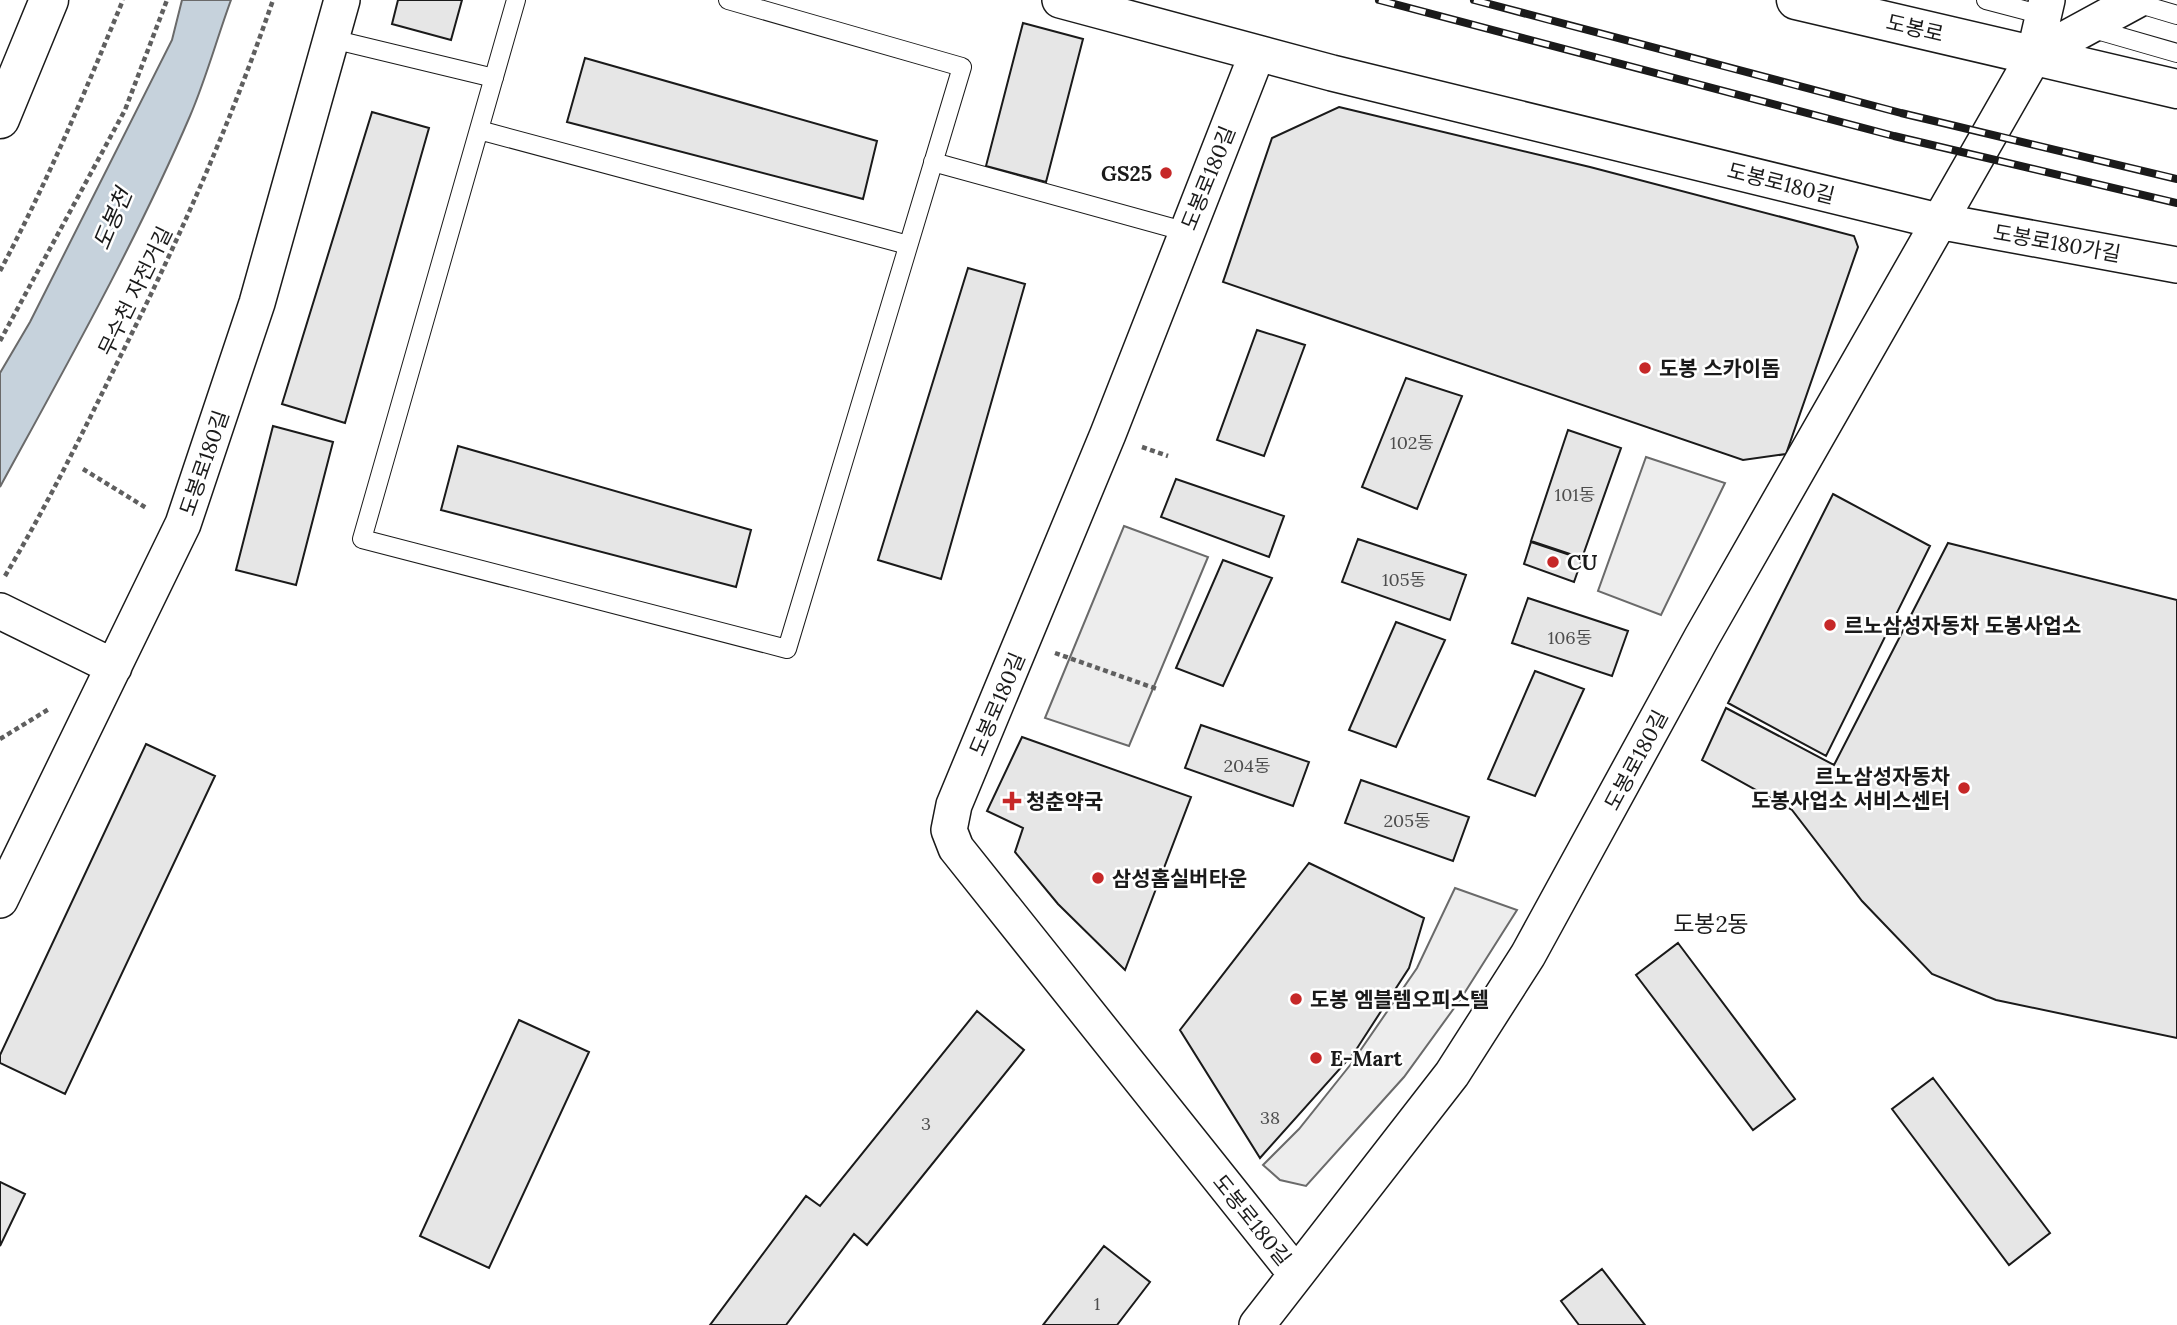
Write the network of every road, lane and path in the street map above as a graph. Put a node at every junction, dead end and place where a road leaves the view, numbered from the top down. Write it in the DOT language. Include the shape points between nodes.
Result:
graph roads {
  1 [pos="49,0"];
  2 [pos="123,0"];
  3 [pos="167,0"];
  4 [pos="274,0"];
  5 [pos="342,0"];
  6 [pos="516,0"];
  7 [pos="728,0"];
  8 [pos="1060,0"];
  9 [pos="1796,0"];
  10 [pos="1986,0"];
  11 [pos="2132,1"];
  12 [pos="2046,8"];
  13 [pos="2177,15"];
  14 [pos="2085,27"];
  15 [pos="332,39"];
  16 [pos="2177,53"];
  17 [pos="1257,54"];
  18 [pos="2034,56"];
  19 [pos="494,78"];
  20 [pos="2177,89"];
  21 [pos="0,119"];
  22 [pos="479,130"];
  23 [pos="933,162"];
  24 [pos="1938,221"];
  25 [pos="1187,232"];
  26 [pos="908,245"];
  27 [pos="2177,265"];
  28 [pos="0,271"];
  29 [pos="0,341"];
  30 [pos="83,469"];
  31 [pos="150,510"];
  32 [pos="0,584"];
  33 [pos="0,611"];
  34 [pos="1023,642"];
  35 [pos="114,667"];
  36 [pos="1157,689"];
  37 [pos="0,900"];
  38 [pos="1296,1274"];
  39 [pos="1259,1324"];
  1 -- 21 [label="main road"];
  2 -- 28 [label="path" via="76,116"];
  3 -- 29 [label="path" via="125,110"];
  4 -- 32 [label="path, 무수천 자전거길" via="157,285 71,461"];
  5 -- 15 [label="street, 도봉로180길"];
  6 -- 19 [label="lane"];
  7 -- 23 [label="lane" via="962,66"];
  8 -- 17 [label="street, 도봉로180길"];
  9 -- 18 [label="main road, 도봉로"];
  10 -- 12 [label="lane"];
  11 -- 13 [label="lane"];
  11 -- 14 [label="street"];
  12 -- 14 [label="lane"];
  12 -- 18 [label="street, 도봉로180길"];
  14 -- 16 [label="lane"];
  14 -- 18 [label="street"];
  15 -- 19 [label="lane"];
  15 -- 35 [label="street, 도봉로180길" via="257,303 201,474 157,582"];
  17 -- 24 [label="street, 도봉로180길"];
  17 -- 25 [label="street, 도봉로180길"];
  18 -- 20 [label="main road, 도봉로"];
  18 -- 24 [label="street, 도봉로180길"];
  19 -- 22 [label="lane"];
  22 -- 26 [label="lane"];
  22 -- 26 [label="lane" via="362,539 787,649"];
  23 -- 25 [label="lane"];
  23 -- 26 [label="lane"];
  24 -- 27 [label="street, 도봉로180가길"];
  24 -- 38 [label="street, 도봉로180길" via="1528,955 1452,1073"];
  25 -- 34 [label="street, 도봉로180길"];
  30 -- 31 [label="path"];
  33 -- 35 [label="street"];
  34 -- 36 [label="path"];
  34 -- 38 [label="street, 도봉로180길" via="954,805 949,830 952,840"];
  35 -- 37 [label="street, 도봉로180길"];
  38 -- 39 [label="street, 도봉로180길"];
}
